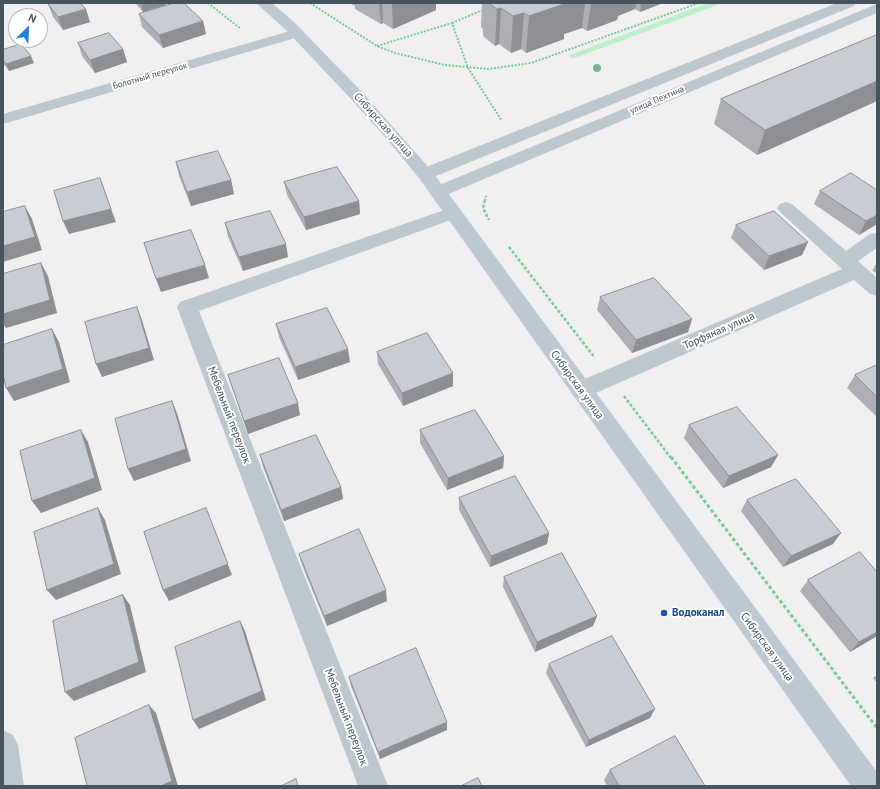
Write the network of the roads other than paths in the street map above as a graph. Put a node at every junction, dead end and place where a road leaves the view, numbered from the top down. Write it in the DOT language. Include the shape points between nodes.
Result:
graph roads {
  1 [pos="263,3"];
  2 [pos="849,3"];
  3 [pos="877,8"];
  4 [pos="297,33"];
  5 [pos="3,119"];
  6 [pos="432,183"];
  7 [pos="786,208"];
  8 [pos="453,213"];
  9 [pos="877,239"];
  10 [pos="850,266"];
  11 [pos="877,289"];
  12 [pos="581,390"];
  13 [pos="3,745"];
  14 [pos="9,786"];
  15 [pos="374,786"];
  16 [pos="869,786"];
  1 -- 4 [label="main road, Сибирская улица"];
  2 -- 6 [label="street, улица Пехтина"];
  3 -- 6 [label="street, улица Пехтина"];
  4 -- 5 [label="street, Болотный переулок"];
  4 -- 6 [label="main road, Сибирская улица" via="394,136"];
  6 -- 8 [label="main road, Сибирская улица"];
  7 -- 10 [label="street"];
  8 -- 12 [label="main road, Сибирская улица"];
  8 -- 15 [label="street, Мебельный переулок" via="187,307"];
  9 -- 10 [label="street, Торфяная улица"];
  10 -- 11 [label="street"];
  10 -- 12 [label="street, Торфяная улица"];
  12 -- 16 [label="main road, Сибирская улица"];
  13 -- 14 [label="street"];
}
